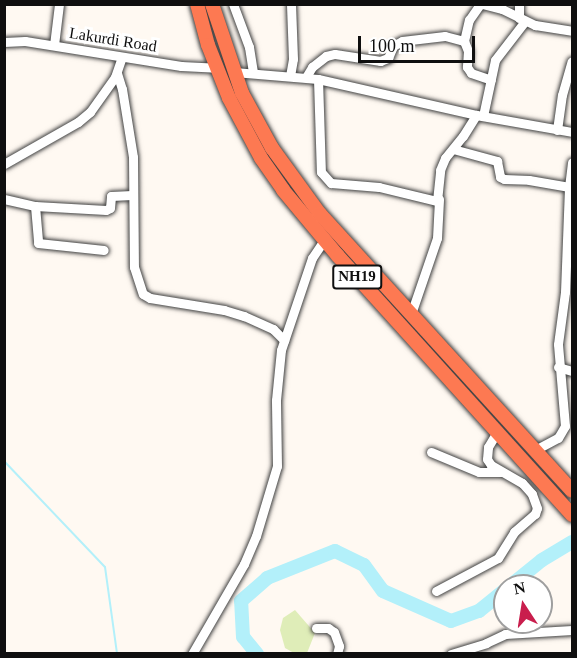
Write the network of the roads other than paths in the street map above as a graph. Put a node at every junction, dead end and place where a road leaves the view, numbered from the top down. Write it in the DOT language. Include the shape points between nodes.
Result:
graph roads {
  1 [pos="59,4"];
  2 [pos="197,4"];
  3 [pos="212,4"];
  4 [pos="233,4"];
  5 [pos="291,4"];
  6 [pos="481,4"];
  7 [pos="519,4"];
  8 [pos="522,19"];
  9 [pos="573,31"];
  10 [pos="464,41"];
  11 [pos="4,42"];
  12 [pos="54,45"];
  13 [pos="122,57"];
  14 [pos="573,61"];
  15 [pos="216,68"];
  16 [pos="234,72"];
  17 [pos="253,73"];
  18 [pos="117,74"];
  19 [pos="290,76"];
  20 [pos="306,77"];
  21 [pos="318,79"];
  22 [pos="490,80"];
  23 [pos="479,115"];
  24 [pos="556,130"];
  25 [pos="573,132"];
  26 [pos="453,149"];
  27 [pos="573,162"];
  28 [pos="4,164"];
  29 [pos="569,187"];
  30 [pos="132,195"];
  31 [pos="4,199"];
  32 [pos="439,199"];
  33 [pos="35,206"];
  34 [pos="570,223"];
  35 [pos="324,240"];
  36 [pos="104,250"];
  37 [pos="411,314"];
  38 [pos="284,340"];
  39 [pos="558,367"];
  40 [pos="573,371"];
  41 [pos="497,432"];
  42 [pos="536,450"];
  43 [pos="431,452"];
  44 [pos="502,472"];
  45 [pos="573,490"];
  46 [pos="573,515"];
  47 [pos="436,591"];
  48 [pos="316,628"];
  49 [pos="573,630"];
  50 [pos="486,643"];
  51 [pos="338,650"];
  52 [pos="192,654"];
  53 [pos="451,654"];
  54 [pos="480,654"];
  1 -- 12 [label="street"];
  2 -- 15 [label="highway, NH19"];
  3 -- 16 [label="highway, NH19"];
  4 -- 17 [label="street" via="249,47"];
  5 -- 19 [label="street"];
  6 -- 8 [label="street"];
  6 -- 10 [label="street" via="469,20"];
  7 -- 8 [label="street"];
  8 -- 9 [label="street"];
  8 -- 22 [label="street" via="498,53"];
  10 -- 20 [label="street" via="445,36 402,41 388,58 380,61 326,56"];
  10 -- 22 [label="street" via="467,67 471,73"];
  11 -- 12 [label="street, Lakurdi Road"];
  12 -- 13 [label="street, Lakurdi Road"];
  13 -- 15 [label="street, Lakurdi Road"];
  13 -- 18 [label="street"];
  14 -- 24 [label="street"];
  15 -- 35 [label="highway, NH19" via="261,158"];
  16 -- 17 [label="street"];
  16 -- 37 [label="highway, NH19" via="272,148 320,214"];
  17 -- 19 [label="street"];
  18 -- 28 [label="street" via="78,122"];
  18 -- 30 [label="street" via="133,157"];
  19 -- 20 [label="street"];
  20 -- 21 [label="street"];
  21 -- 23 [label="street"];
  21 -- 32 [label="street" via="323,177 331,183 379,187 435,202"];
  22 -- 23 [label="street"];
  23 -- 24 [label="street"];
  23 -- 26 [label="street"];
  24 -- 25 [label="street"];
  26 -- 29 [label="street" via="497,161 500,177 504,179"];
  26 -- 32 [label="street" via="440,170"];
  27 -- 29 [label="street"];
  29 -- 34 [label="street"];
  30 -- 33 [label="street" via="111,196 110,208 106,210"];
  30 -- 38 [label="street" via="134,267 143,294 244,316 273,329"];
  31 -- 33 [label="street"];
  32 -- 37 [label="street" via="437,238"];
  33 -- 36 [label="street" via="38,243"];
  34 -- 39 [label="street"];
  35 -- 38 [label="street" via="312,258"];
  35 -- 41 [label="highway, NH19"];
  37 -- 42 [label="highway, NH19"];
  38 -- 52 [label="street" via="277,375 275,473 253,545"];
  39 -- 40 [label="street"];
  39 -- 42 [label="street" via="565,426 563,433"];
  41 -- 44 [label="street" via="486,453 491,465"];
  41 -- 46 [label="highway, NH19"];
  42 -- 45 [label="highway, NH19"];
  43 -- 44 [label="street" via="479,472"];
  44 -- 47 [label="street" via="532,494 535,514 514,532 498,558"];
  48 -- 51 [label="street" via="332,629"];
  49 -- 50 [label="street" via="512,632"];
  50 -- 53 [label="street"];
  50 -- 54 [label="street"];
}
